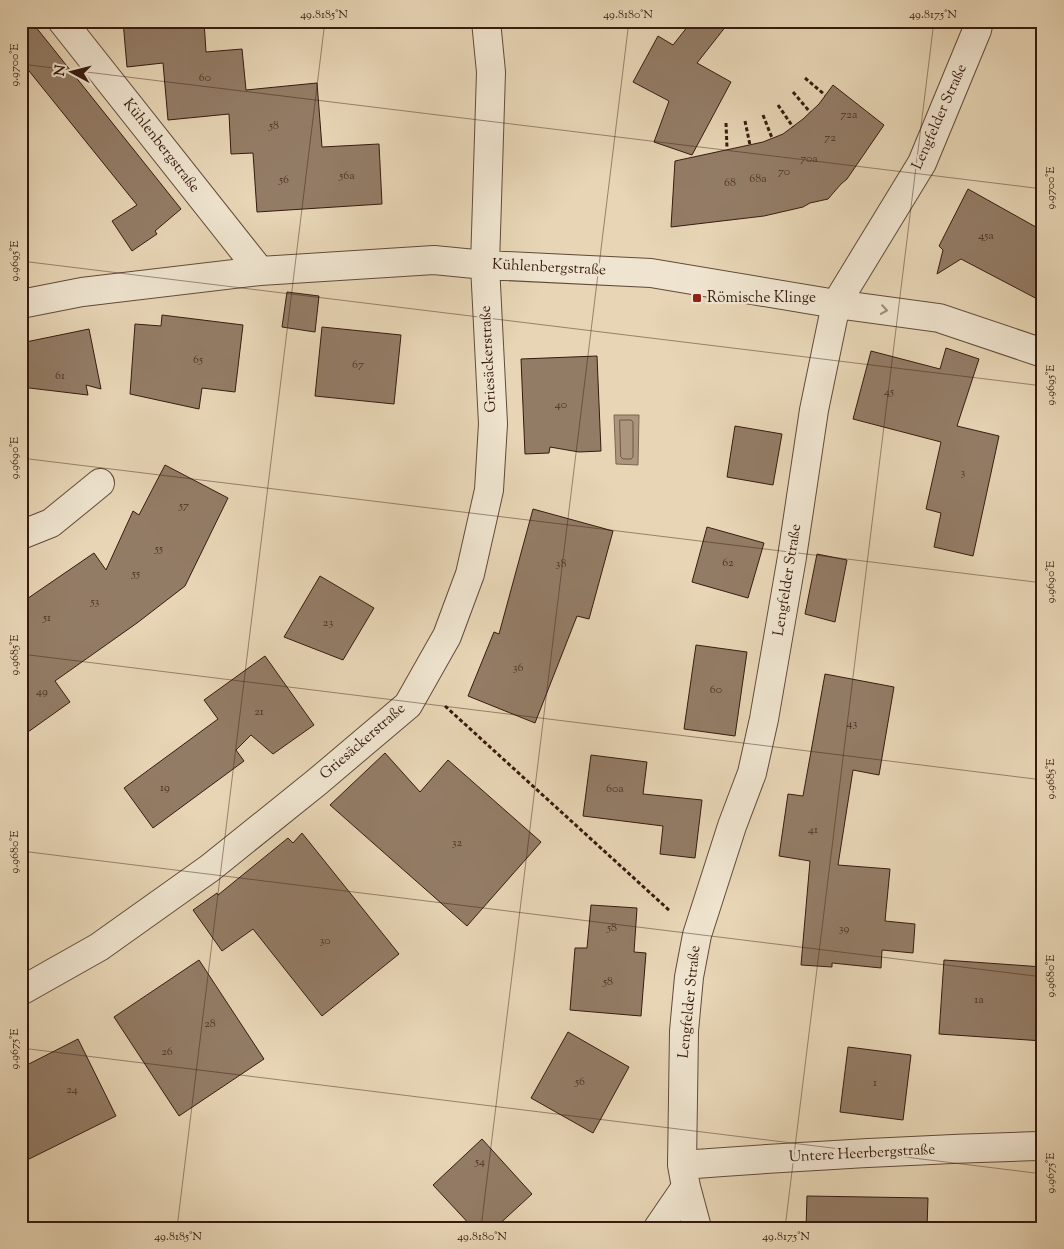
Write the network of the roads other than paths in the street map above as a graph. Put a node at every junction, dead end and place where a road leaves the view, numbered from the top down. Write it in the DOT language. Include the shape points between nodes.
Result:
graph roads {
  1 [pos="62,21"];
  2 [pos="486,21"];
  3 [pos="979,21"];
  4 [pos="485,265"];
  5 [pos="260,271"];
  6 [pos="21,304"];
  7 [pos="836,304"];
  8 [pos="1043,353"];
  9 [pos="100,483"];
  10 [pos="21,535"];
  11 [pos="21,991"];
  12 [pos="1043,1146"];
  13 [pos="684,1176"];
  14 [pos="658,1228"];
  15 [pos="698,1228"];
  1 -- 5 [label="street, Kühlenbergstraße"];
  2 -- 4 [label="street" via="491,72"];
  3 -- 7 [label="street, Lengfelder Straße" via="922,163"];
  4 -- 5 [label="street, Kühlenbergstraße" via="434,260"];
  4 -- 7 [label="street, Kühlenbergstraße" via="651,272"];
  4 -- 11 [label="street, Griesäckerstraße" via="493,424 489,490 470,574 447,636 408,705 210,868 99,947"];
  5 -- 6 [label="street, Kühlenbergstraße" via="82,292"];
  7 -- 8 [label="street, Kühlenbergstraße, one-way" via="939,318"];
  7 -- 13 [label="street, Lengfelder Straße" via="814,410 764,719 752,773 697,935 689,977 684,1031"];
  9 -- 10 [label="street" via="52,524"];
  12 -- 13 [label="street, Untere Heerbergstraße" via="779,1158"];
  13 -- 14 [label="street"];
  13 -- 15 [label="street, Lengfelder Straße"];
}
